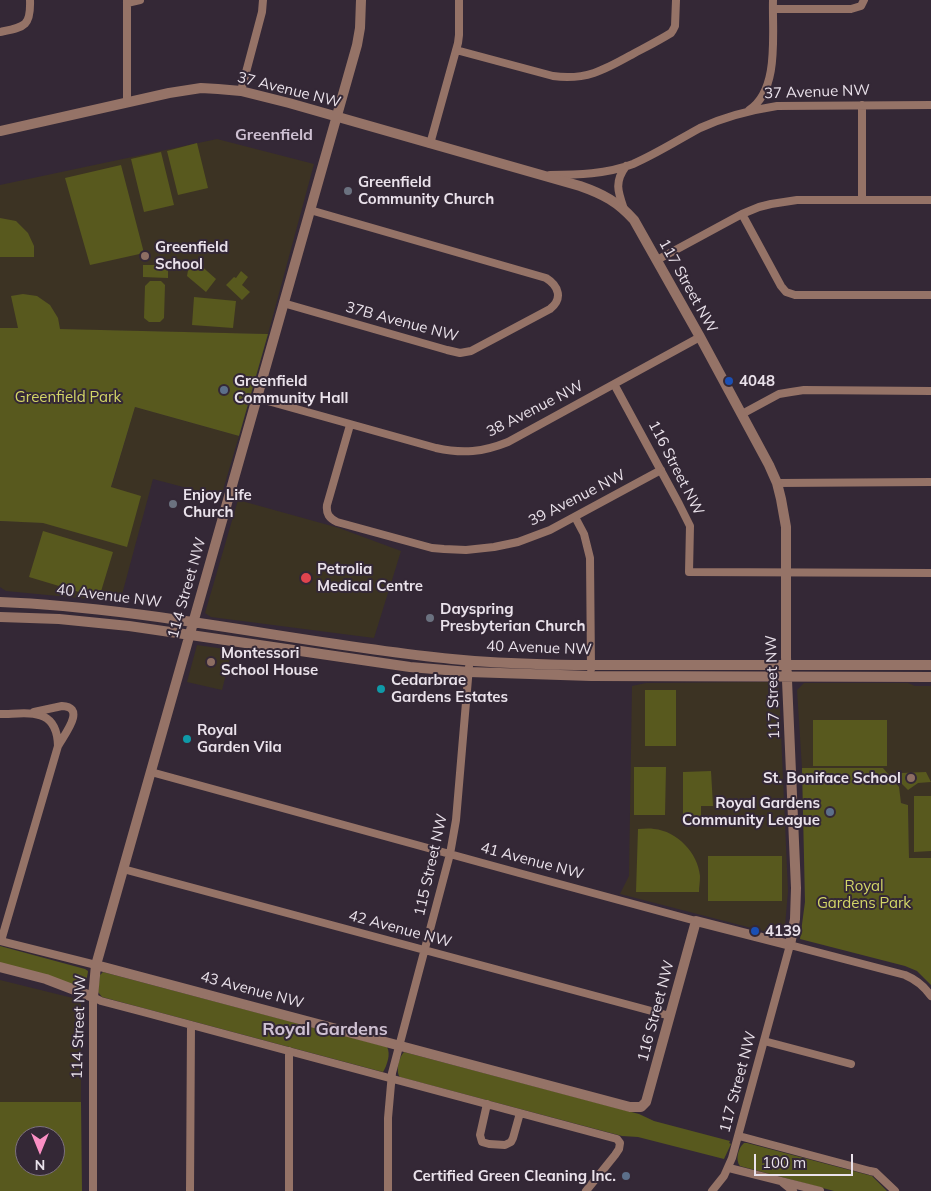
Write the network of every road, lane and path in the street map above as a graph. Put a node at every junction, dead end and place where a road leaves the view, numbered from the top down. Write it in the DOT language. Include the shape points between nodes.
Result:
graph roads {
  1 [pos="30,0"];
  2 [pos="140,0"];
  3 [pos="263,0"];
  4 [pos="361,0"];
  5 [pos="459,0"];
  6 [pos="676,0"];
  7 [pos="126,2"];
  8 [pos="862,3"];
  9 [pos="773,4"];
  10 [pos="0,32"];
  11 [pos="456,50"];
  12 [pos="241,91"];
  13 [pos="127,102"];
  14 [pos="862,105"];
  15 [pos="931,106"];
  16 [pos="746,112"];
  17 [pos="337,117"];
  18 [pos="0,131"];
  19 [pos="430,144"];
  20 [pos="626,166"];
  21 [pos="538,174"];
  22 [pos="862,200"];
  23 [pos="931,200"];
  24 [pos="624,209"];
  25 [pos="310,210"];
  26 [pos="742,214"];
  27 [pos="657,260"];
  28 [pos="931,295"];
  29 [pos="283,303"];
  30 [pos="700,337"];
  31 [pos="614,384"];
  32 [pos="931,391"];
  33 [pos="257,398"];
  34 [pos="742,414"];
  35 [pos="350,425"];
  36 [pos="661,470"];
  37 [pos="931,482"];
  38 [pos="776,483"];
  39 [pos="576,516"];
  40 [pos="786,573"];
  41 [pos="931,573"];
  42 [pos="0,602"];
  43 [pos="0,617"];
  44 [pos="193,622"];
  45 [pos="189,635"];
  46 [pos="470,660"];
  47 [pos="591,665"];
  48 [pos="931,666"];
  49 [pos="787,670"];
  50 [pos="469,672"];
  51 [pos="591,676"];
  52 [pos="931,676"];
  53 [pos="0,714"];
  54 [pos="24,714"];
  55 [pos="58,746"];
  56 [pos="151,772"];
  57 [pos="450,854"];
  58 [pos="123,870"];
  59 [pos="696,921"];
  60 [pos="0,941"];
  61 [pos="790,945"];
  62 [pos="425,950"];
  63 [pos="96,965"];
  64 [pos="0,967"];
  65 [pos="931,996"];
  66 [pos="93,997"];
  67 [pos="670,1016"];
  68 [pos="190,1025"];
  69 [pos="764,1041"];
  70 [pos="399,1045"];
  71 [pos="289,1051"];
  72 [pos="851,1064"];
  73 [pos="391,1078"];
  74 [pos="487,1104"];
  75 [pos="641,1107"];
  76 [pos="520,1113"];
  77 [pos="739,1136"];
  78 [pos="728,1168"];
  79 [pos="782,1181"];
  80 [pos="93,1191"];
  81 [pos="190,1191"];
  82 [pos="289,1191"];
  83 [pos="388,1191"];
  84 [pos="586,1191"];
  85 [pos="712,1191"];
  86 [pos="793,1191"];
  87 [pos="820,1191"];
  88 [pos="895,1191"];
  1 -- 10 [label="street" via="27,22 19,28"];
  2 -- 7 [label="street"];
  3 -- 12 [label="street"];
  4 -- 17 [label="street, 114 Street NW" via="359,35"];
  5 -- 11 [label="street"];
  6 -- 11 [label="street" via="673,30 590,75 560,77"];
  7 -- 13 [label="street"];
  8 -- 9 [label="street" via="851,9"];
  9 -- 16 [label="street" via="770,78 765,92"];
  11 -- 19 [label="street"];
  12 -- 13 [label="street, 37 Avenue NW" via="201,88"];
  12 -- 17 [label="street, 37 Avenue NW"];
  13 -- 18 [label="street, 37 Avenue NW"];
  14 -- 15 [label="street, 37 Avenue NW"];
  14 -- 16 [label="street, 37 Avenue NW" via="777,106"];
  14 -- 22 [label="street"];
  16 -- 20 [label="street, 37 Avenue NW" via="713,123"];
  17 -- 19 [label="street, 37 Avenue NW"];
  17 -- 25 [label="street, 114 Street NW"];
  19 -- 21 [label="street, 37 Avenue NW"];
  20 -- 21 [label="street, 37 Avenue NW" via="581,174"];
  20 -- 24 [label="street" via="618,184"];
  21 -- 24 [label="street, 37 Avenue NW" via="595,192"];
  22 -- 23 [label="street"];
  22 -- 26 [label="street" via="797,200 759,207"];
  24 -- 27 [label="street, 117 Street NW" via="638,226"];
  25 -- 29 [label="street, 114 Street NW"];
  25 -- 29 [label="street, 37B Avenue NW" via="546,278 554,284 558,296 556,303 471,351 460,353"];
  26 -- 27 [label="street"];
  26 -- 28 [label="street" via="786,292 795,295"];
  27 -- 30 [label="street, 117 Street NW"];
  29 -- 33 [label="street, 114 Street NW"];
  30 -- 31 [label="street, 38 Avenue NW"];
  30 -- 34 [label="street, 117 Street NW"];
  31 -- 35 [label="street, 38 Avenue NW" via="508,442 484,450 446,451"];
  31 -- 36 [label="street, 116 Street NW"];
  32 -- 34 [label="street" via="804,390 783,393"];
  33 -- 35 [label="street, 38 Avenue NW"];
  33 -- 44 [label="street, 114 Street NW"];
  34 -- 38 [label="street, 117 Street NW" via="770,465"];
  35 -- 39 [label="street, 39 Avenue NW" via="327,505 329,517 337,522 420,545 466,550 518,542 542,534"];
  36 -- 39 [label="street, 39 Avenue NW"];
  36 -- 40 [label="street, 116 Street NW" via="690,526 689,572"];
  37 -- 38 [label="street"];
  38 -- 40 [label="street, 117 Street NW" via="786,527"];
  39 -- 47 [label="street" via="590,558"];
  40 -- 41 [label="street"];
  40 -- 49 [label="street, 117 Street NW"];
  42 -- 44 [label="street, 40 Avenue NW" via="74,607"];
  43 -- 45 [label="street, 40 Avenue NW" via="88,621"];
  44 -- 45 [label="street, 114 Street NW"];
  44 -- 46 [label="street, 40 Avenue NW" via="390,652"];
  45 -- 50 [label="street, 40 Avenue NW" via="410,667"];
  45 -- 56 [label="street, 114 Street NW"];
  46 -- 47 [label="street, 40 Avenue NW"];
  46 -- 50 [label="street, 115 Street NW"];
  47 -- 49 [label="street, 40 Avenue NW"];
  47 -- 51 [label="street"];
  48 -- 49 [label="street, 40 Avenue NW"];
  49 -- 51 [label="street, 40 Avenue NW"];
  49 -- 52 [label="street, 40 Avenue NW"];
  49 -- 61 [label="street, 117 Street NW" via="796,888"];
  50 -- 51 [label="street, 40 Avenue NW"];
  50 -- 57 [label="street, 115 Street NW" via="457,812"];
  53 -- 54 [label="street"];
  54 -- 55 [label="street" via="46,717 53,724"];
  54 -- 55 [label="street" via="62,706 72,709 74,718"];
  55 -- 60 [label="street"];
  56 -- 57 [label="street, 41 Avenue NW"];
  56 -- 58 [label="street, 114 Street NW"];
  57 -- 59 [label="street, 41 Avenue NW"];
  57 -- 62 [label="street, 115 Street NW"];
  58 -- 62 [label="street, 42 Avenue NW"];
  58 -- 63 [label="street, 114 Street NW"];
  59 -- 61 [label="street, 41 Avenue NW"];
  59 -- 67 [label="street, 116 Street NW"];
  60 -- 63 [label="street, 43 Avenue NW"];
  61 -- 65 [label="street, 41 Avenue NW" via="906,976 918,981"];
  61 -- 69 [label="street, 117 Street NW"];
  62 -- 67 [label="street, 42 Avenue NW"];
  62 -- 70 [label="street, 115 Street NW"];
  63 -- 66 [label="street, 114 Street NW"];
  63 -- 70 [label="street, 43 Avenue NW"];
  64 -- 66 [label="street" via="46,979"];
  66 -- 68 [label="street"];
  66 -- 80 [label="street, 114 Street NW"];
  67 -- 75 [label="street, 116 Street NW" via="646,1102"];
  68 -- 71 [label="street"];
  68 -- 81 [label="street"];
  69 -- 72 [label="street"];
  69 -- 77 [label="street, 117 Street NW"];
  70 -- 73 [label="street, 115 Street NW"];
  70 -- 75 [label="street, 43 Avenue NW" via="634,1108"];
  71 -- 73 [label="street"];
  71 -- 82 [label="street"];
  73 -- 74 [label="street"];
  73 -- 83 [label="street, 115 Street NW"];
  74 -- 76 [label="street"];
  74 -- 76 [label="street" via="480,1134 486,1144 506,1145 511,1142"];
  76 -- 84 [label="street" via="620,1141 618,1152"];
  77 -- 78 [label="street, 117 Street NW"];
  77 -- 88 [label="street" via="874,1172"];
  78 -- 79 [label="street"];
  78 -- 85 [label="street, 117 Street NW"];
  79 -- 86 [label="street"];
  79 -- 87 [label="street"];
}
